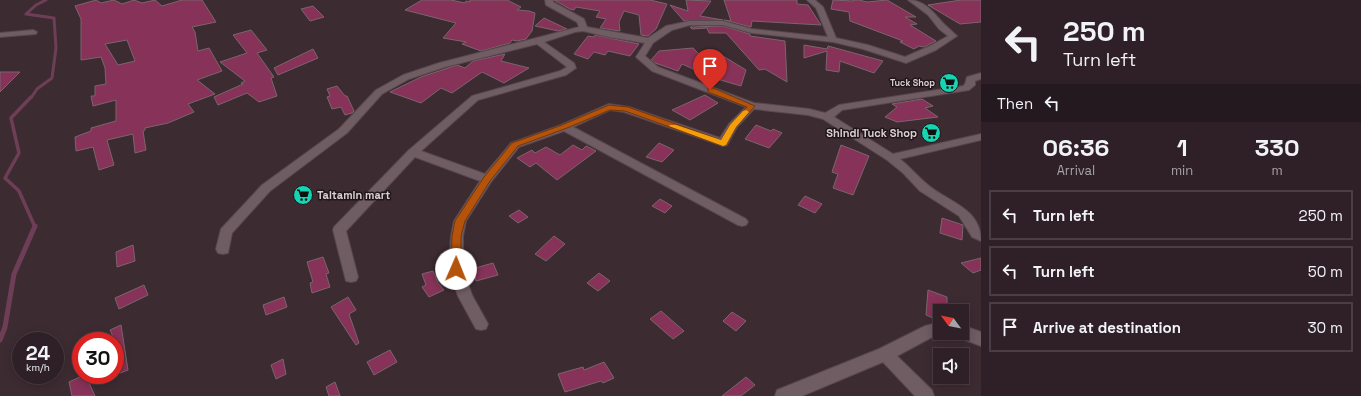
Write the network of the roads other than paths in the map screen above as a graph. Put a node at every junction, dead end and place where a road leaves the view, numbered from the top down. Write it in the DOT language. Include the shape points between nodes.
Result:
graph roads {
  1 [pos="549,0"];
  2 [pos="811,0"];
  3 [pos="912,0"];
  4 [pos="583,29"];
  5 [pos="33,32"];
  6 [pos="0,35"];
  7 [pos="833,40"];
  8 [pos="538,41"];
  9 [pos="650,41"];
  10 [pos="981,76"];
  11 [pos="752,106"];
  12 [pos="827,117"];
  13 [pos="565,127"];
  14 [pos="981,137"];
  15 [pos="413,152"];
  16 [pos="891,158"];
  17 [pos="487,179"];
  18 [pos="742,222"];
  19 [pos="981,236"];
  20 [pos="223,249"];
  21 [pos="351,277"];
  22 [pos="481,324"];
  23 [pos="933,330"];
  24 [pos="969,335"];
  25 [pos="981,339"];
  26 [pos="885,354"];
  27 [pos="783,396"];
  28 [pos="926,396"];
  1 -- 4 [label="street" via="555,8 581,21"];
  2 -- 7 [label="street" via="819,7"];
  3 -- 7 [label="street" via="931,13 942,28 953,36 906,60"];
  4 -- 8 [label="street"];
  4 -- 9 [label="street"];
  5 -- 6 [label="street"];
  7 -- 9 [label="street" via="752,31 723,23 690,23 669,28"];
  8 -- 15 [label="street" via="572,68 563,73 475,98"];
  8 -- 20 [label="street" via="442,65 406,77 379,92 342,131 266,188 226,232"];
  9 -- 11 [label="street" via="640,57 655,69"];
  10 -- 12 [label="street" via="970,79 970,85 966,88 839,108"];
  11 -- 12 [label="street" via="809,112"];
  11 -- 13 [label="street" via="733,126 723,143 626,109 609,108"];
  12 -- 16 [label="street"];
  13 -- 17 [label="street" via="515,145"];
  13 -- 18 [label="street"];
  14 -- 16 [label="street"];
  15 -- 17 [label="street"];
  15 -- 21 [label="street" via="339,230"];
  16 -- 19 [label="street" via="924,188 964,213 977,234"];
  17 -- 22 [label="street" via="460,221 457,236 456,269 465,296"];
  23 -- 26 [label="street"];
  24 -- 25 [label="street"];
  26 -- 27 [label="street"];
  26 -- 28 [label="street"];
}
